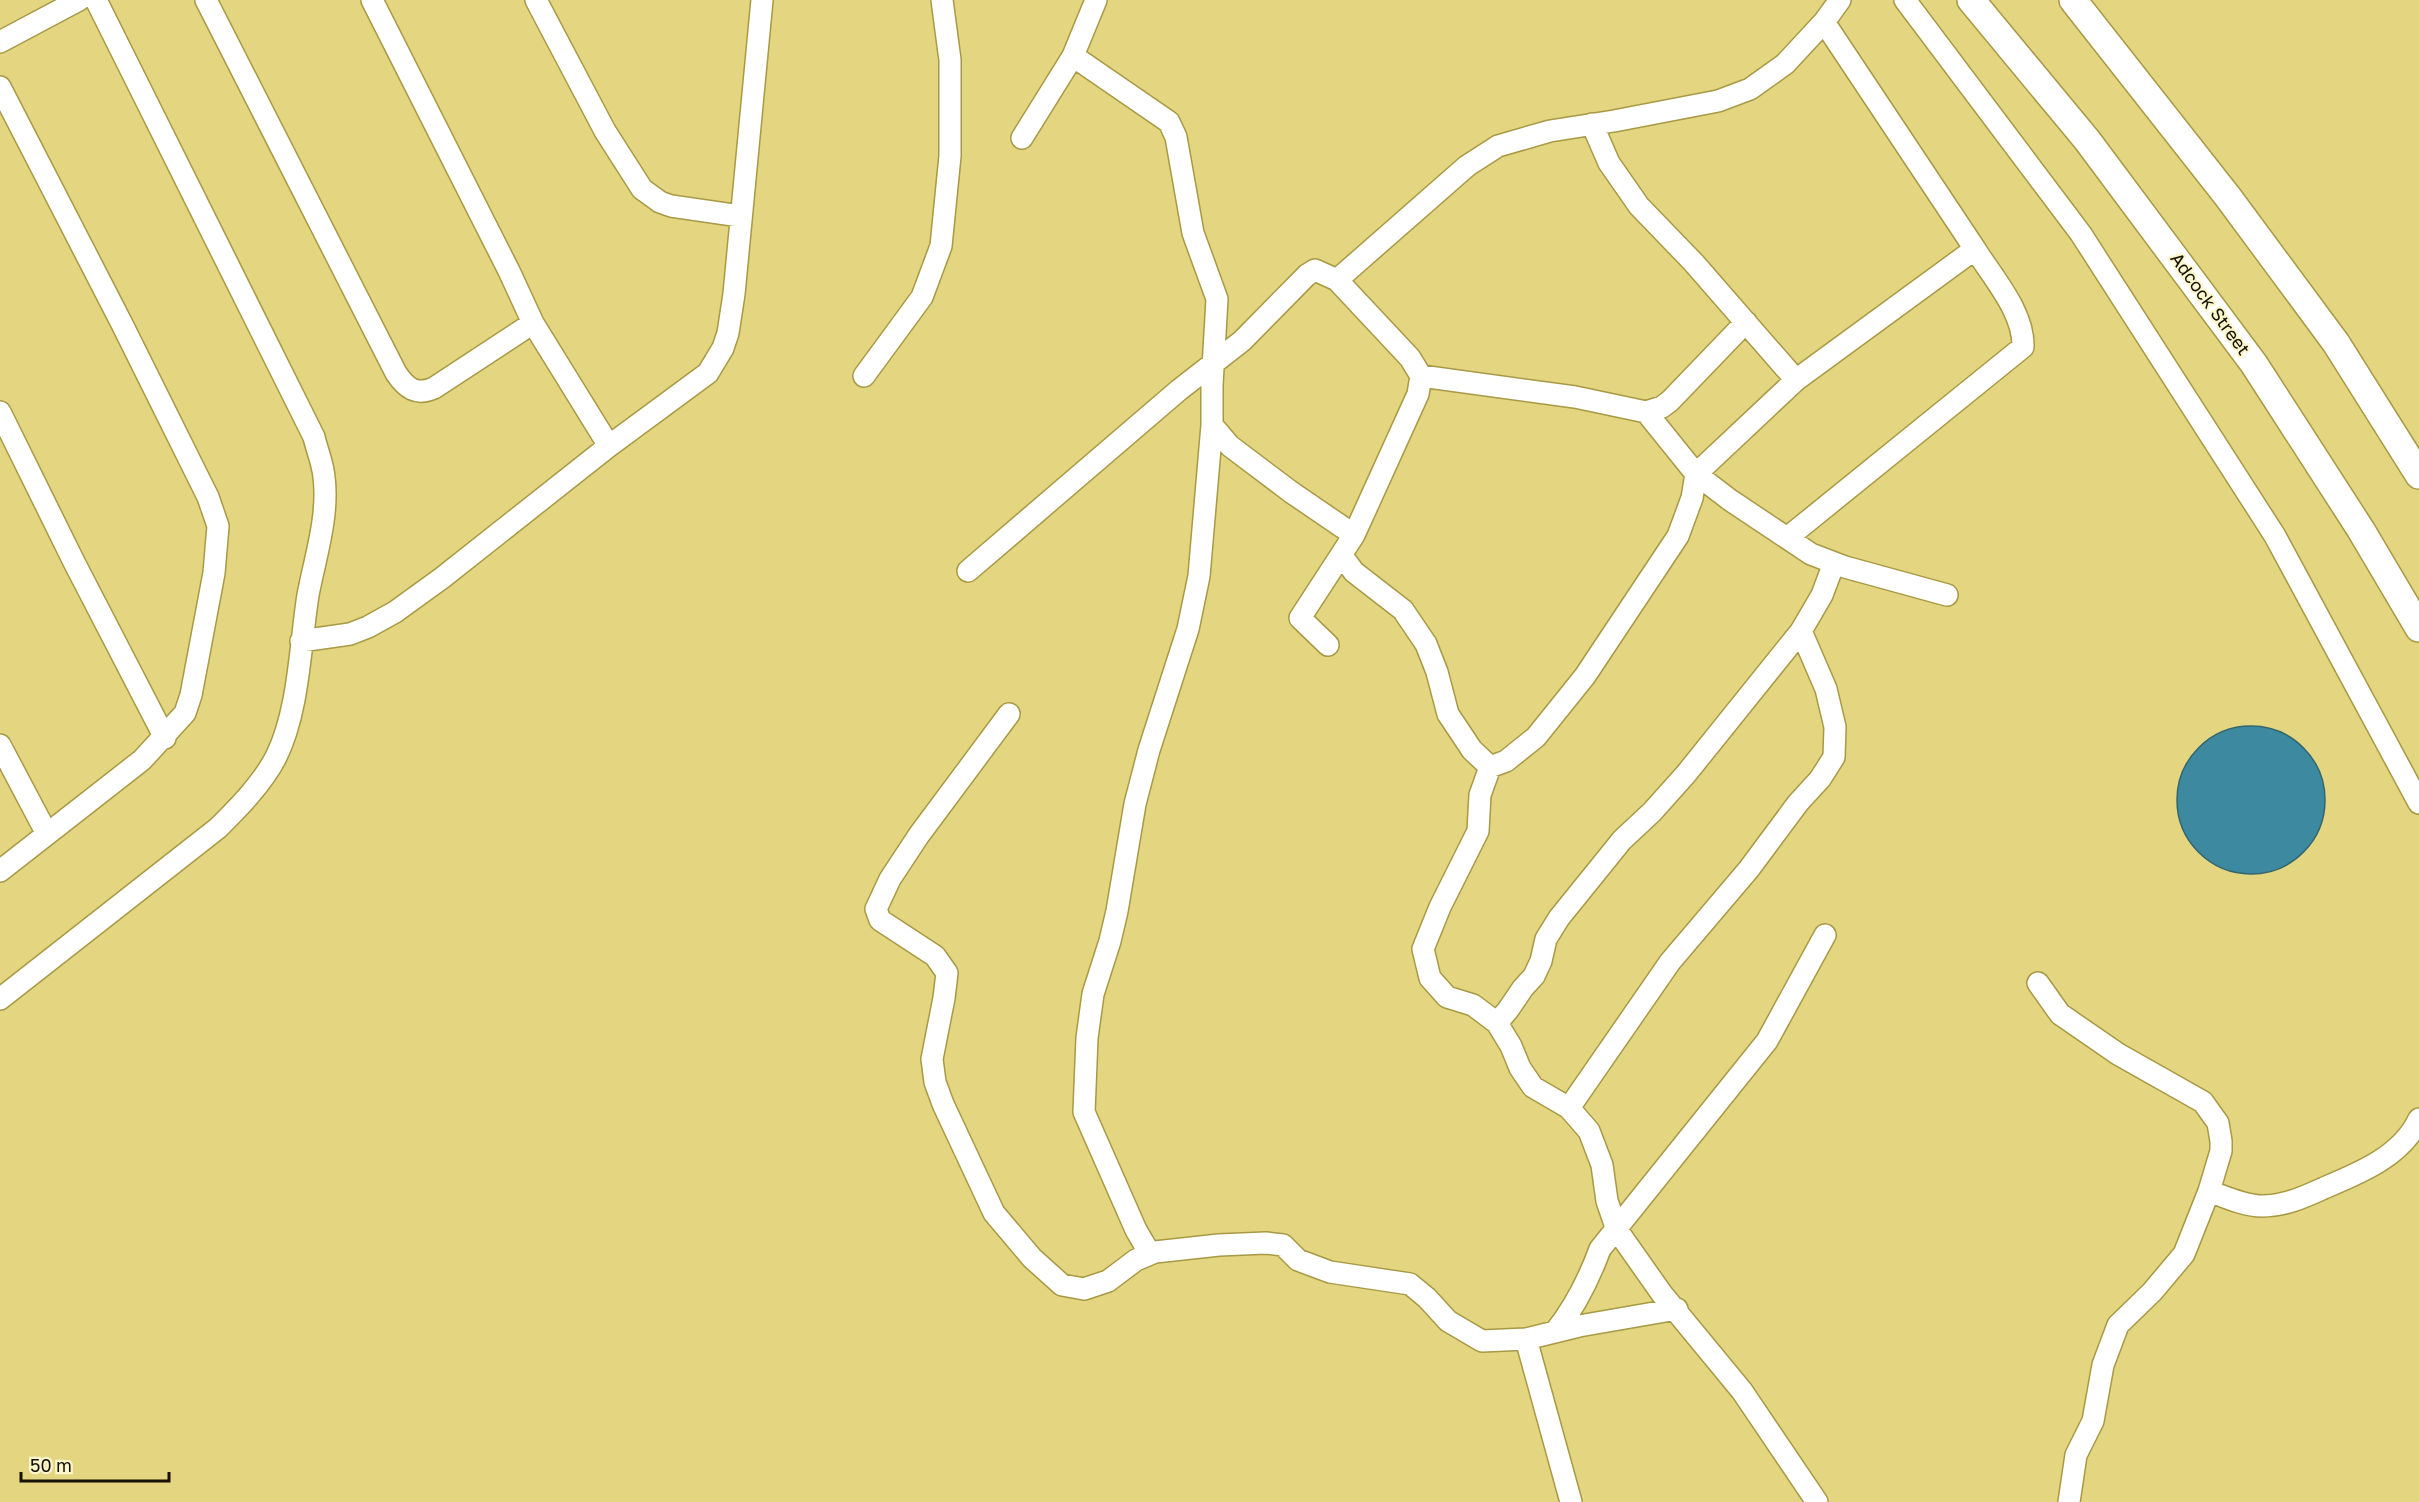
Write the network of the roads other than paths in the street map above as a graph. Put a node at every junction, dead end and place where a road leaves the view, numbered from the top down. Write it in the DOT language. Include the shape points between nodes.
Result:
graph roads {
  1 [pos="79,0"];
  2 [pos="96,0"];
  3 [pos="206,0"];
  4 [pos="372,0"];
  5 [pos="536,0"];
  6 [pos="762,0"];
  7 [pos="942,0"];
  8 [pos="1096,0"];
  9 [pos="1840,0"];
  10 [pos="1905,0"];
  11 [pos="1971,0"];
  12 [pos="2073,0"];
  13 [pos="1824,22"];
  14 [pos="0,42"];
  15 [pos="1072,56"];
  16 [pos="0,87"];
  17 [pos="1592,124"];
  18 [pos="1022,138"];
  19 [pos="740,216"];
  20 [pos="1975,249"];
  21 [pos="1337,280"];
  22 [pos="1746,322"];
  23 [pos="533,323"];
  24 [pos="1214,365"];
  25 [pos="864,376"];
  26 [pos="1421,376"];
  27 [pos="1796,380"];
  28 [pos="0,412"];
  29 [pos="1646,412"];
  30 [pos="1212,425"];
  31 [pos="609,446"];
  32 [pos="1696,474"];
  33 [pos="2419,475"];
  34 [pos="1354,535"];
  35 [pos="1787,538"];
  36 [pos="1342,556"];
  37 [pos="1834,563"];
  38 [pos="968,571"];
  39 [pos="1947,595"];
  40 [pos="2419,628"];
  41 [pos="1801,631"];
  42 [pos="302,641"];
  43 [pos="1328,645"];
  44 [pos="1009,714"];
  45 [pos="165,738"];
  46 [pos="0,745"];
  47 [pos="1490,767"];
  48 [pos="2419,803"];
  49 [pos="47,834"];
  50 [pos="0,871"];
  51 [pos="1825,935"];
  52 [pos="2038,983"];
  53 [pos="0,999"];
  54 [pos="1497,1023"];
  55 [pos="1569,1108"];
  56 [pos="2419,1119"];
  57 [pos="2209,1191"];
  58 [pos="1617,1230"];
  59 [pos="1150,1254"];
  60 [pos="1677,1309"];
  61 [pos="1555,1332"];
  62 [pos="1526,1339"];
  63 [pos="1571,1502"];
  64 [pos="1817,1502"];
  65 [pos="2069,1502"];
  1 -- 14 [label="street"];
  2 -- 42 [label="street" via="314,437 324,477 323,518"];
  3 -- 23 [label="street" via="396,373 410,390 422,393 434,388"];
  4 -- 23 [label="street"];
  5 -- 19 [label="street" via="605,131 642,189 671,206"];
  6 -- 19 [label="street"];
  7 -- 25 [label="street" via="950,72 950,156 941,246 922,297"];
  8 -- 15 [label="street"];
  9 -- 13 [label="street"];
  10 -- 48 [label="street" via="2081,234 2275,536"];
  11 -- 40 [label="main road, Adcock Street" via="2087,140 2254,364"];
  12 -- 33 [label="main road" via="2229,197 2329,334"];
  13 -- 17 [label="street" via="1785,64 1750,89 1718,101"];
  13 -- 20 [label="street"];
  15 -- 18 [label="street"];
  15 -- 24 [label="street" via="1169,122 1176,137 1193,233 1217,299"];
  16 -- 45 [label="street" via="215,512 218,535 214,573 191,695 185,713"];
  17 -- 21 [label="street" via="1498,146 1467,166"];
  17 -- 22 [label="street" via="1626,189"];
  19 -- 31 [label="street" via="728,333 719,358 708,373"];
  20 -- 27 [label="street"];
  20 -- 35 [label="street" via="2014,311 2024,334 2023,347"];
  21 -- 24 [label="street" via="1315,270 1306,275"];
  21 -- 26 [label="street" via="1410,358"];
  22 -- 27 [label="street"];
  22 -- 29 [label="street" via="1670,401"];
  23 -- 31 [label="street"];
  24 -- 30 [label="street"];
  24 -- 38 [label="street" via="1179,390"];
  26 -- 29 [label="street"];
  26 -- 34 [label="street" via="1418,394"];
  27 -- 32 [label="street"];
  28 -- 45 [label="street"];
  29 -- 32 [label="street"];
  30 -- 34 [label="street" via="1230,446"];
  30 -- 59 [label="street" via="1199,576 1186,637 1135,804 1117,911 1093,993 1087,1038 1084,1112"];
  31 -- 42 [label="street" via="395,612 350,634"];
  32 -- 35 [label="street"];
  32 -- 47 [label="street" via="1678,536 1585,676 1536,737 1506,761"];
  34 -- 36 [label="street"];
  35 -- 37 [label="street"];
  36 -- 43 [label="street" via="1300,618"];
  36 -- 47 [label="street" via="1354,572 1403,610 1426,645 1448,714 1472,750"];
  37 -- 39 [label="street"];
  37 -- 41 [label="street" via="1822,595"];
  41 -- 54 [label="street" via="1686,774 1622,840 1559,918 1546,939 1534,976"];
  41 -- 55 [label="street" via="1826,689 1835,728 1834,757 1749,869 1670,962"];
  42 -- 53 [label="street" via="285,731 276,757 249,795 218,828"];
  44 -- 59 [label="street" via="919,835 876,909 880,920 935,956 946,974 932,1059 935,1082 994,1213 1032,1258 1062,1285 1084,1289 1108,1281"];
  45 -- 49 [label="street"];
  46 -- 49 [label="street"];
  47 -- 54 [label="street" via="1480,795 1478,831 1423,949 1430,978 1447,998 1473,1005"];
  49 -- 50 [label="street"];
  51 -- 58 [label="street" via="1767,1041"];
  52 -- 57 [label="street" via="2060,1014 2118,1054 2203,1102 2218,1123 2221,1141"];
  54 -- 55 [label="street" via="1533,1087"];
  55 -- 58 [label="street" via="1589,1131 1602,1165 1607,1201"];
  56 -- 57 [label="street" via="2414,1131 2388,1156 2358,1174 2292,1202 2261,1206"];
  57 -- 65 [label="street" via="2184,1254 2152,1293 2118,1325 2103,1365 2093,1421 2076,1455"];
  58 -- 60 [label="street"];
  58 -- 61 [label="street" via="1600,1249 1571,1311"];
  59 -- 62 [label="street" via="1219,1245 1283,1245 1298,1260 1321,1269 1410,1284 1448,1321 1482,1341"];
  60 -- 61 [label="street"];
  60 -- 64 [label="street" via="1742,1391"];
  61 -- 62 [label="street"];
  62 -- 63 [label="street"];
}
